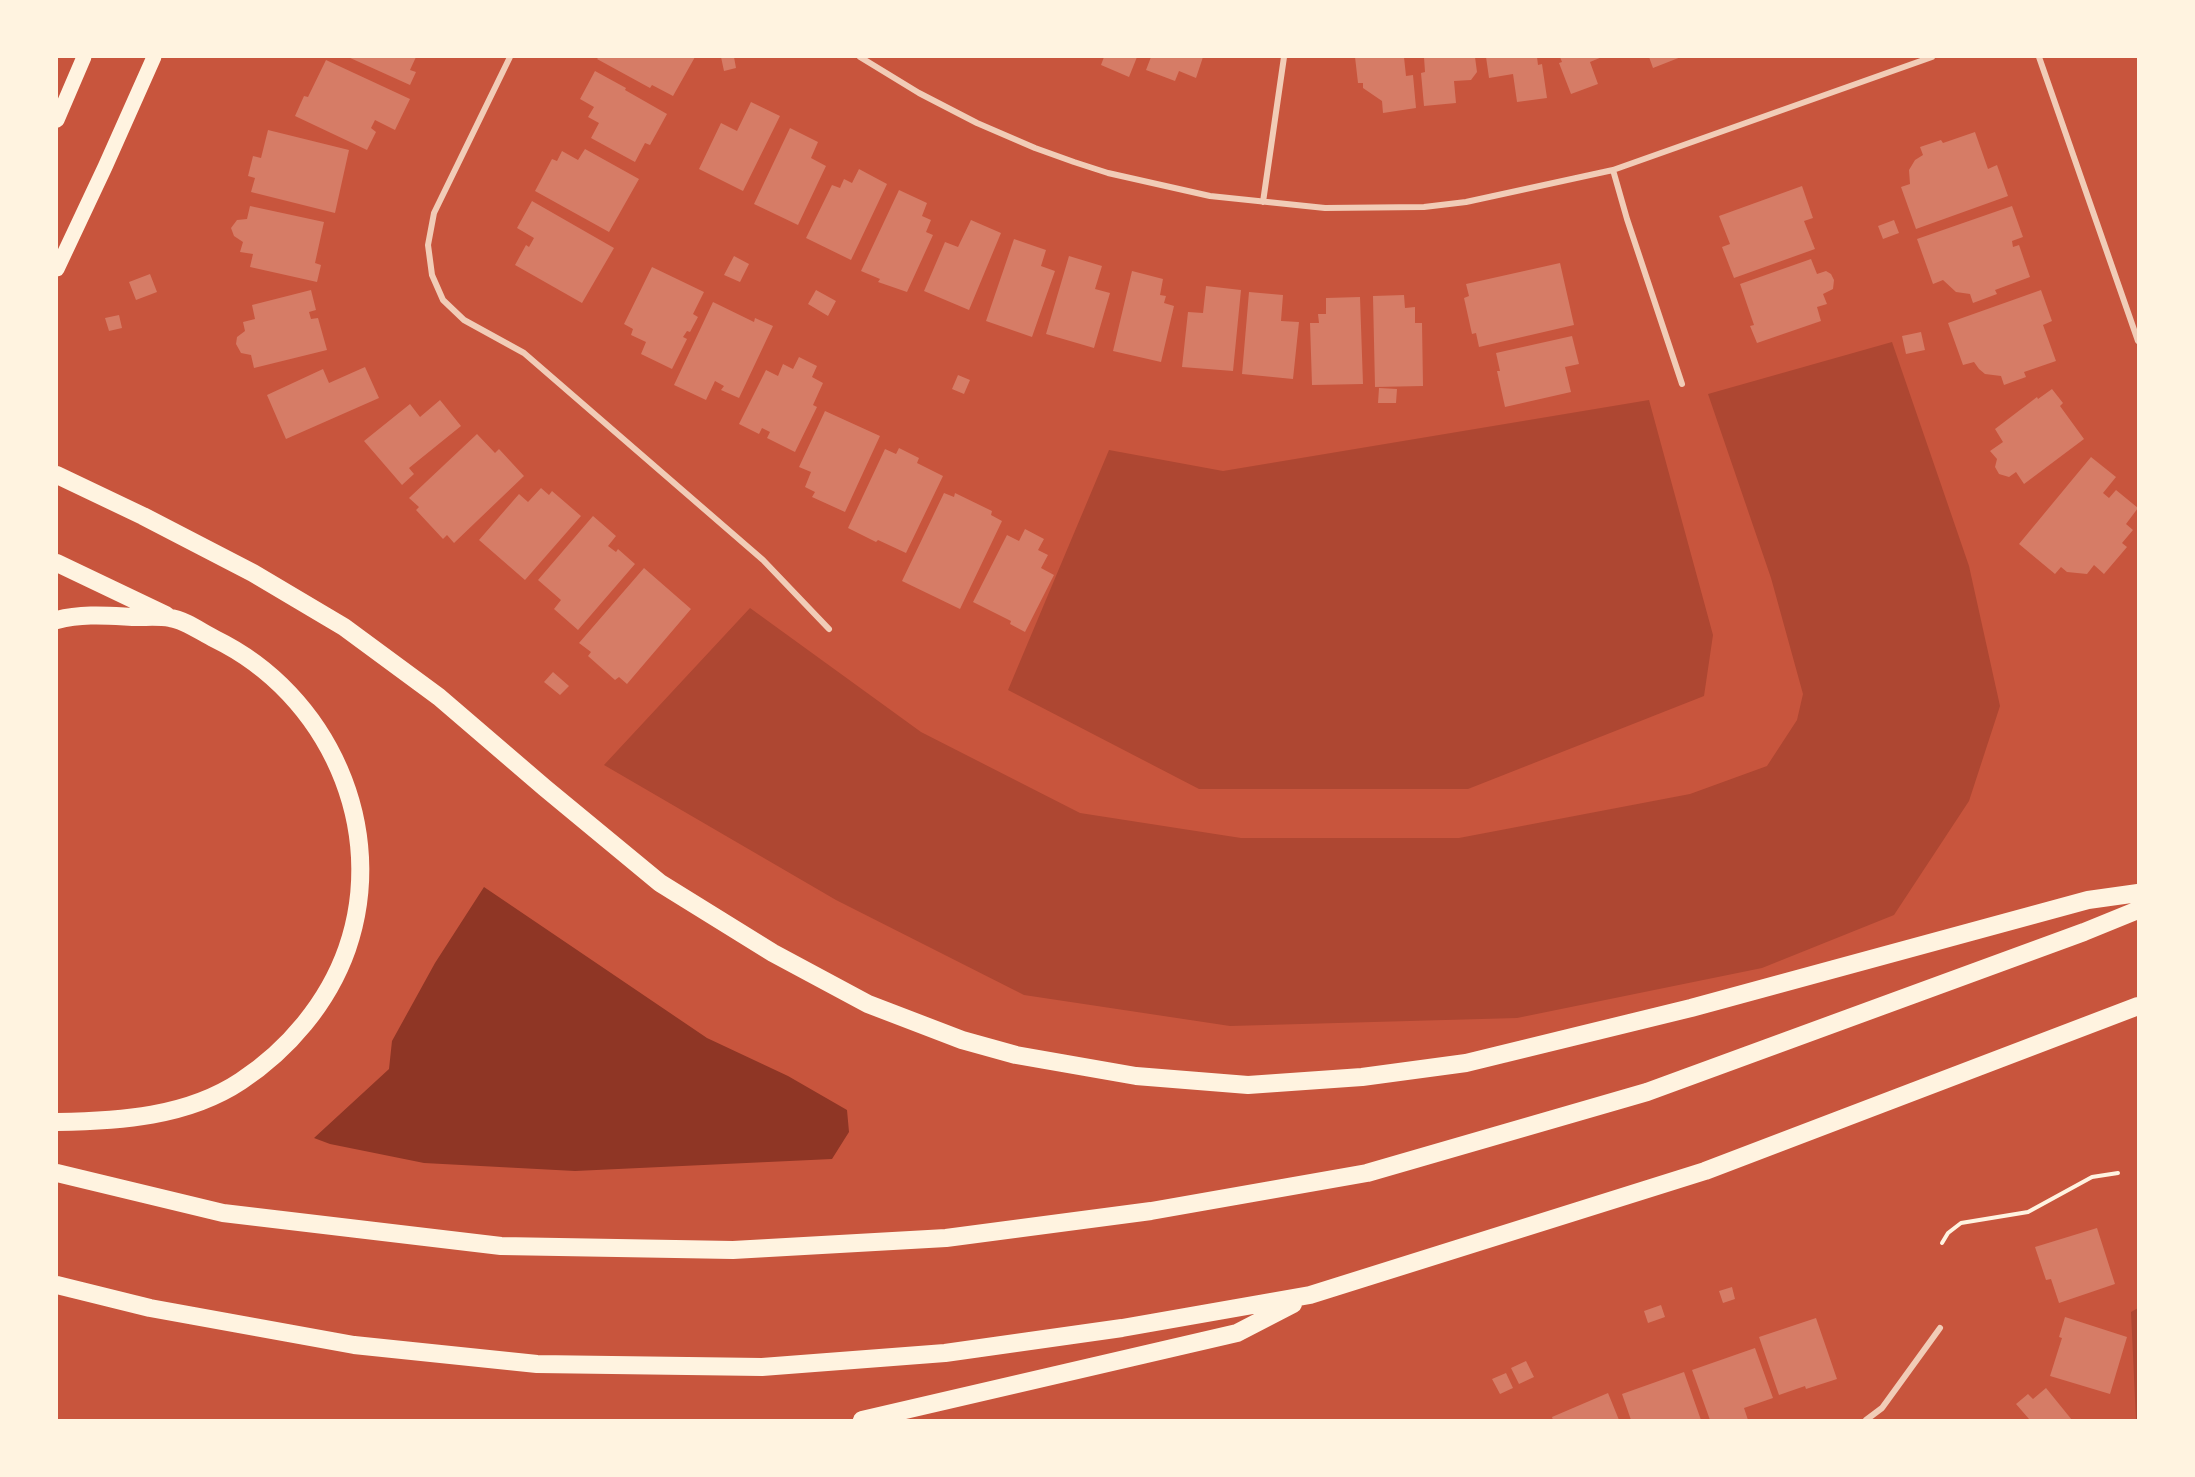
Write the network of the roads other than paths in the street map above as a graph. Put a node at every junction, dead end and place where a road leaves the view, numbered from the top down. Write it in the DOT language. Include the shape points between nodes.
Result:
graph roads {
  1 [pos="84,57"];
  2 [pos="154,57"];
  3 [pos="510,57"];
  4 [pos="860,57"];
  5 [pos="1284,57"];
  6 [pos="1932,57"];
  7 [pos="2039,57"];
  8 [pos="57,120"];
  9 [pos="1613,170"];
  10 [pos="1263,202"];
  11 [pos="57,269"];
  12 [pos="2138,341"];
  13 [pos="1682,384"];
  14 [pos="57,475"];
  15 [pos="57,563"];
  16 [pos="171,618"];
  17 [pos="57,620"];
  18 [pos="829,630"];
  19 [pos="2138,893"];
  20 [pos="2138,910"];
  21 [pos="2138,1006"];
  22 [pos="57,1122"];
  23 [pos="57,1173"];
  24 [pos="57,1285"];
  25 [pos="1310,1295"];
  26 [pos="1940,1328"];
  27 [pos="862,1420"];
  28 [pos="1866,1420"];
  1 -- 8 [label="main road"];
  2 -- 11 [label="main road"];
  3 -- 18 [label="street" via="434,213 428,245 432,275 443,300 464,320 524,353 763,560"];
  4 -- 10 [label="street" via="919,93 1035,148 1118,175 1210,196"];
  5 -- 10 [label="street"];
  6 -- 9 [label="street"];
  7 -- 12 [label="street"];
  9 -- 10 [label="street" via="1424,207 1325,208"];
  9 -- 13 [label="street"];
  14 -- 19 [label="highway" via="252,573 344,627 439,697 660,883 773,953 868,1004 962,1040 1016,1055 1136,1076 1248,1085 1362,1077 1454,1065 1691,1008 2088,900"];
  15 -- 16 [label="highway"];
  16 -- 17 [label="highway" via="76,615"];
  16 -- 22 [label="highway" via="229,646 272,675 301,705 331,751 348,789 357,828 357,903 347,949 322,1001 289,1041 241,1081 216,1095 169,1111 126,1120"];
  20 -- 23 [label="highway" via="1647,1092 1367,1173 1151,1211 957,1236 733,1250 501,1246 224,1213"];
  21 -- 25 [label="highway" via="1705,1171"];
  24 -- 25 [label="highway" via="150,1308 354,1346 537,1364 762,1367 945,1353 1122,1328"];
  25 -- 27 [label="highway" via="1237,1333"];
  26 -- 28 [label="street" via="1882,1408"];
}
